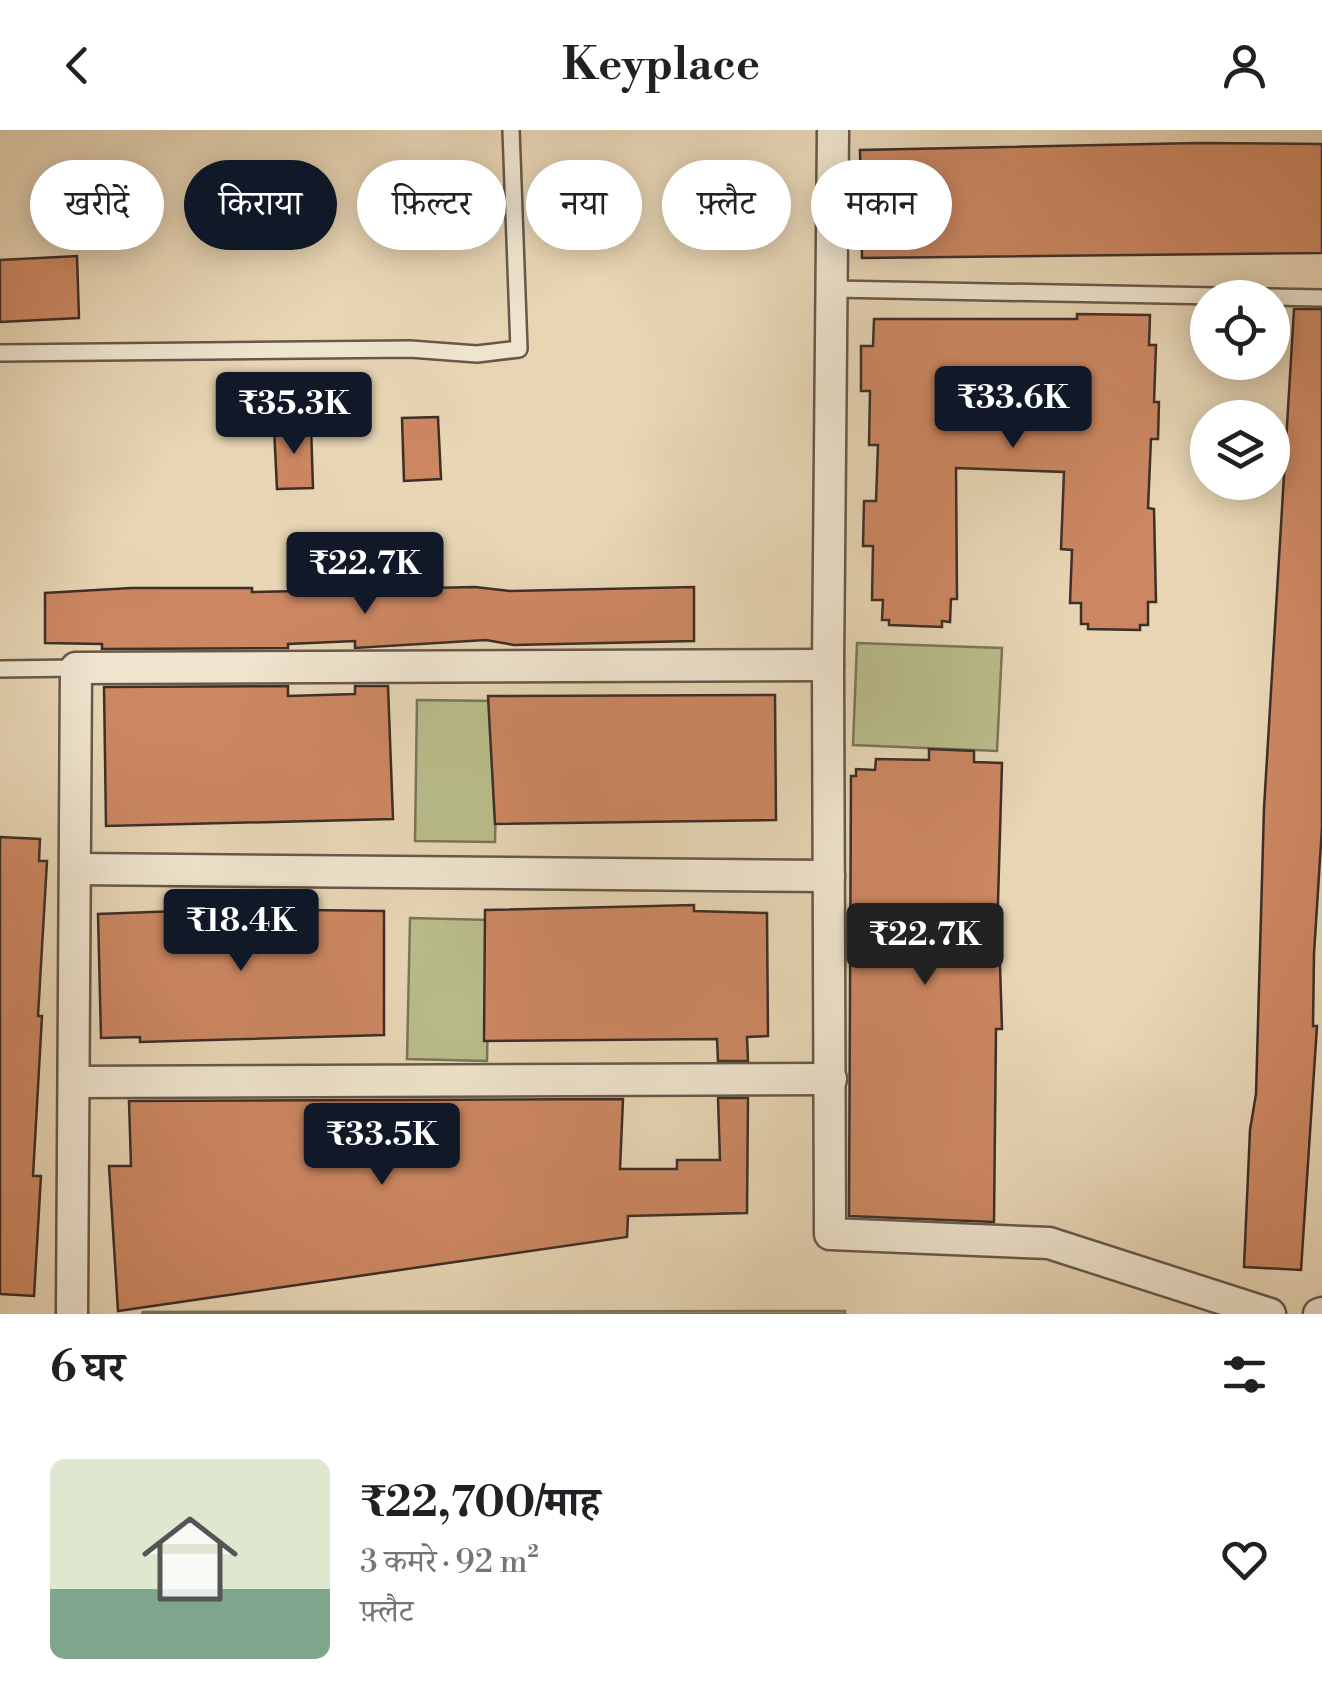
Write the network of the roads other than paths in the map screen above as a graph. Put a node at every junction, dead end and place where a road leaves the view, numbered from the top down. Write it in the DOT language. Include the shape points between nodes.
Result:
graph roads {
  1 [pos="511,130"];
  2 [pos="833,130"];
  3 [pos="834,289"];
  4 [pos="1322,298"];
  5 [pos="0,354"];
  6 [pos="828,665"];
  7 [pos="76,668"];
  8 [pos="0,669"];
  9 [pos="76,869"];
  10 [pos="829,876"];
  11 [pos="830,1080"];
  12 [pos="75,1082"];
  13 [pos="72,1314"];
  14 [pos="1270,1314"];
  1 -- 5 [label="lane" via="520,349"];
  2 -- 3 [label="street"];
  3 -- 4 [label="lane"];
  3 -- 6 [label="street"];
  6 -- 7 [label="street"];
  6 -- 10 [label="street"];
  7 -- 8 [label="lane"];
  7 -- 9 [label="street"];
  9 -- 10 [label="street"];
  9 -- 12 [label="street"];
  10 -- 11 [label="street"];
  11 -- 12 [label="street"];
  11 -- 14 [label="street" via="830,1234 1050,1243"];
  12 -- 13 [label="street"];
}
